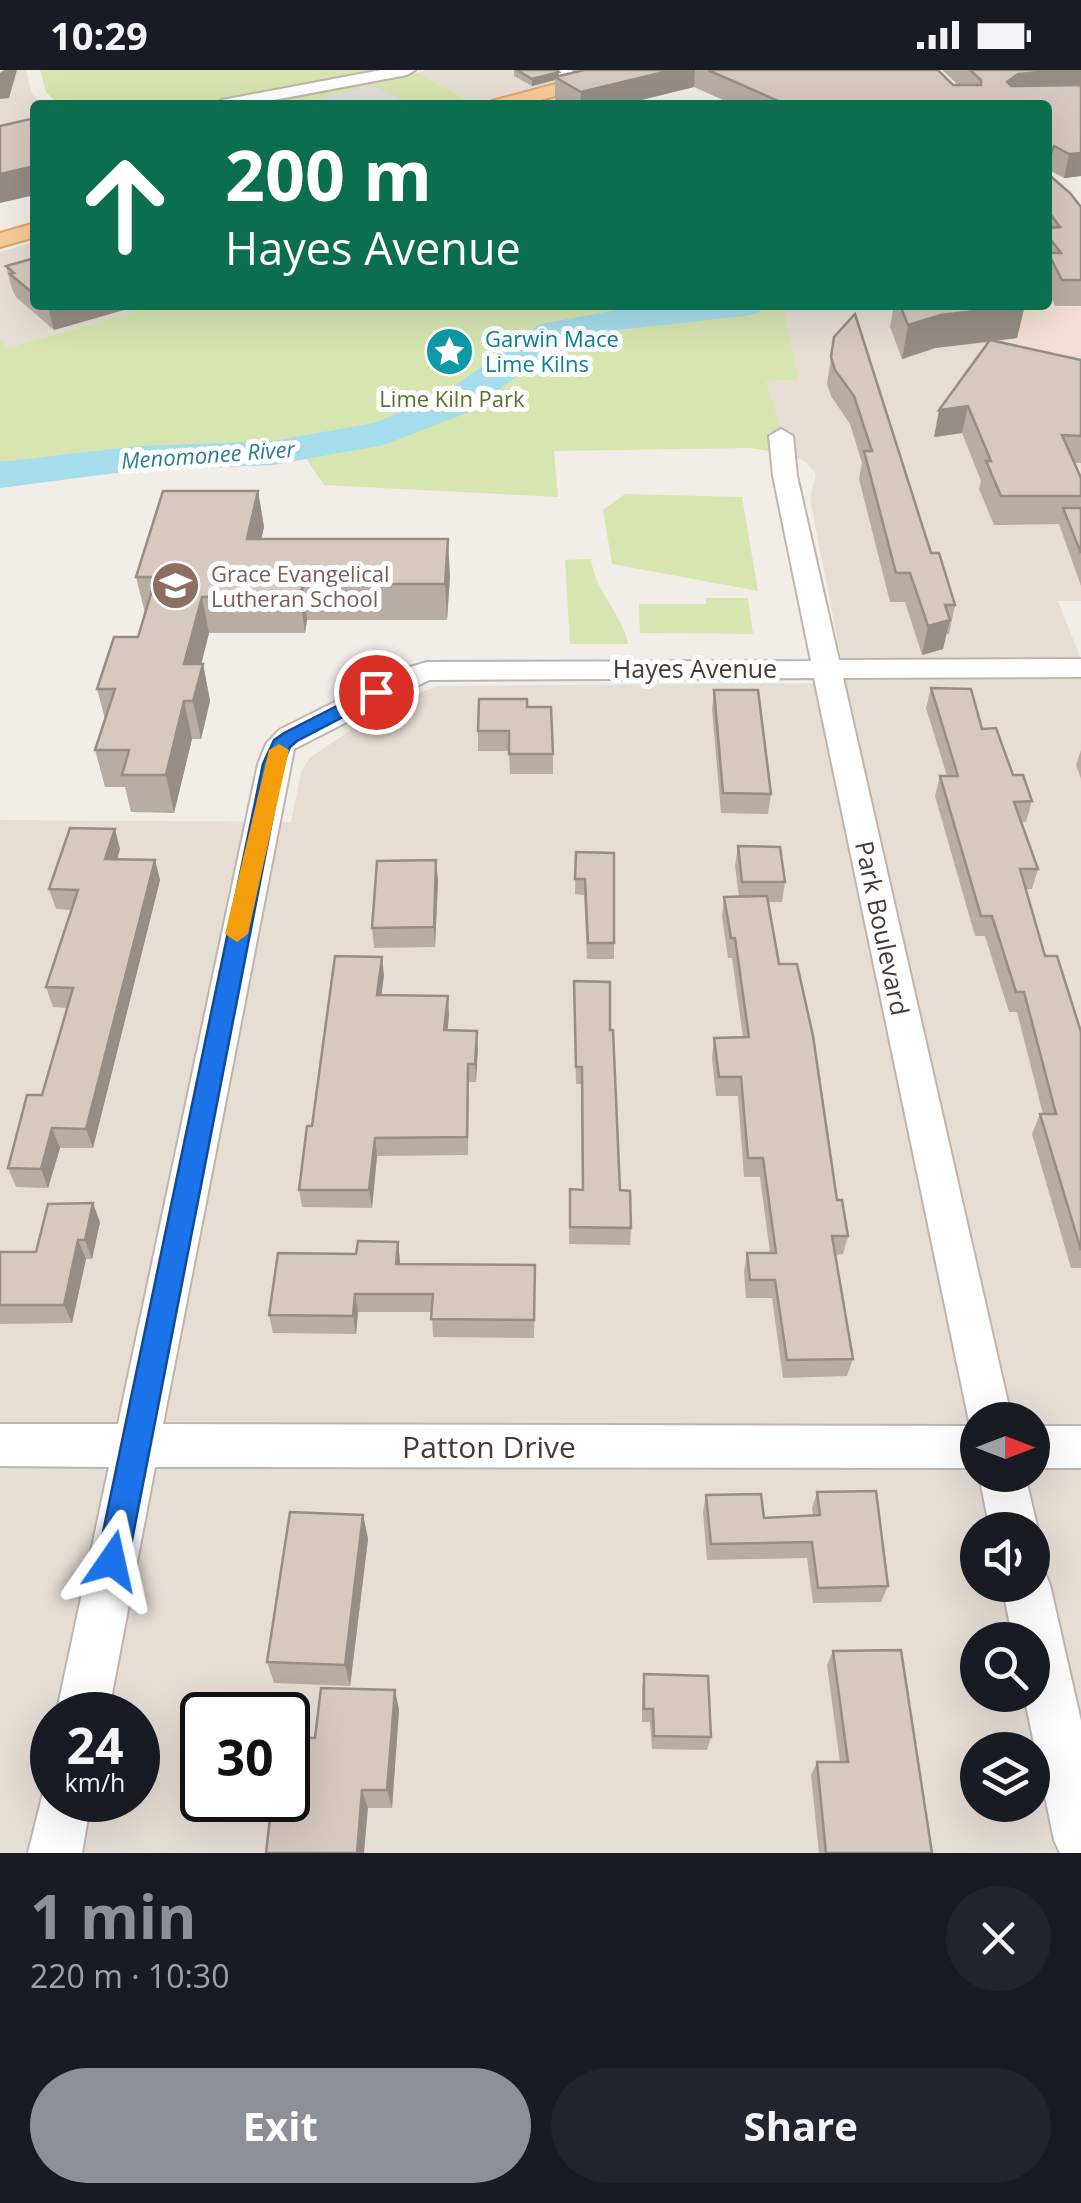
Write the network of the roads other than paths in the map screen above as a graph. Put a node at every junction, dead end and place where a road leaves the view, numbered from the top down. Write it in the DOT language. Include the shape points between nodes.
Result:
graph roads {
  1 [pos="406,70"];
  2 [pos="557,70"];
  3 [pos="631,70"];
  4 [pos="585,82"];
  5 [pos="248,100"];
  6 [pos="518,100"];
  7 [pos="30,231"];
  8 [pos="0,240"];
  9 [pos="781,436"];
  10 [pos="827,668"];
  11 [pos="1081,668"];
  12 [pos="986,1402"];
  13 [pos="0,1445"];
  14 [pos="135,1445"];
  15 [pos="960,1447"];
  16 [pos="1050,1447"];
  17 [pos="1081,1447"];
  18 [pos="1030,1602"];
  19 [pos="87,1692"];
  20 [pos="61,1822"];
  21 [pos="1081,1840"];
  22 [pos="55,1853"];
  1 -- 5 [label="street"];
  2 -- 4 [label="street"];
  3 -- 4 [label="main road"];
  4 -- 6 [label="main road"];
  7 -- 8 [label="main road"];
  9 -- 10 [label="street, Park Boulevard"];
  10 -- 11 [label="street, Hayes Avenue"];
  10 -- 12 [label="street, Park Boulevard"];
  10 -- 14 [label="street, Hayes Avenue" via="427,672 281,744"];
  13 -- 14 [label="street, Patton Drive"];
  14 -- 15 [label="street, Patton Drive"];
  14 -- 19 [label="street, Hayes Avenue"];
  16 -- 17 [label="street"];
  18 -- 21 [label="street"];
  20 -- 22 [label="street"];
}
